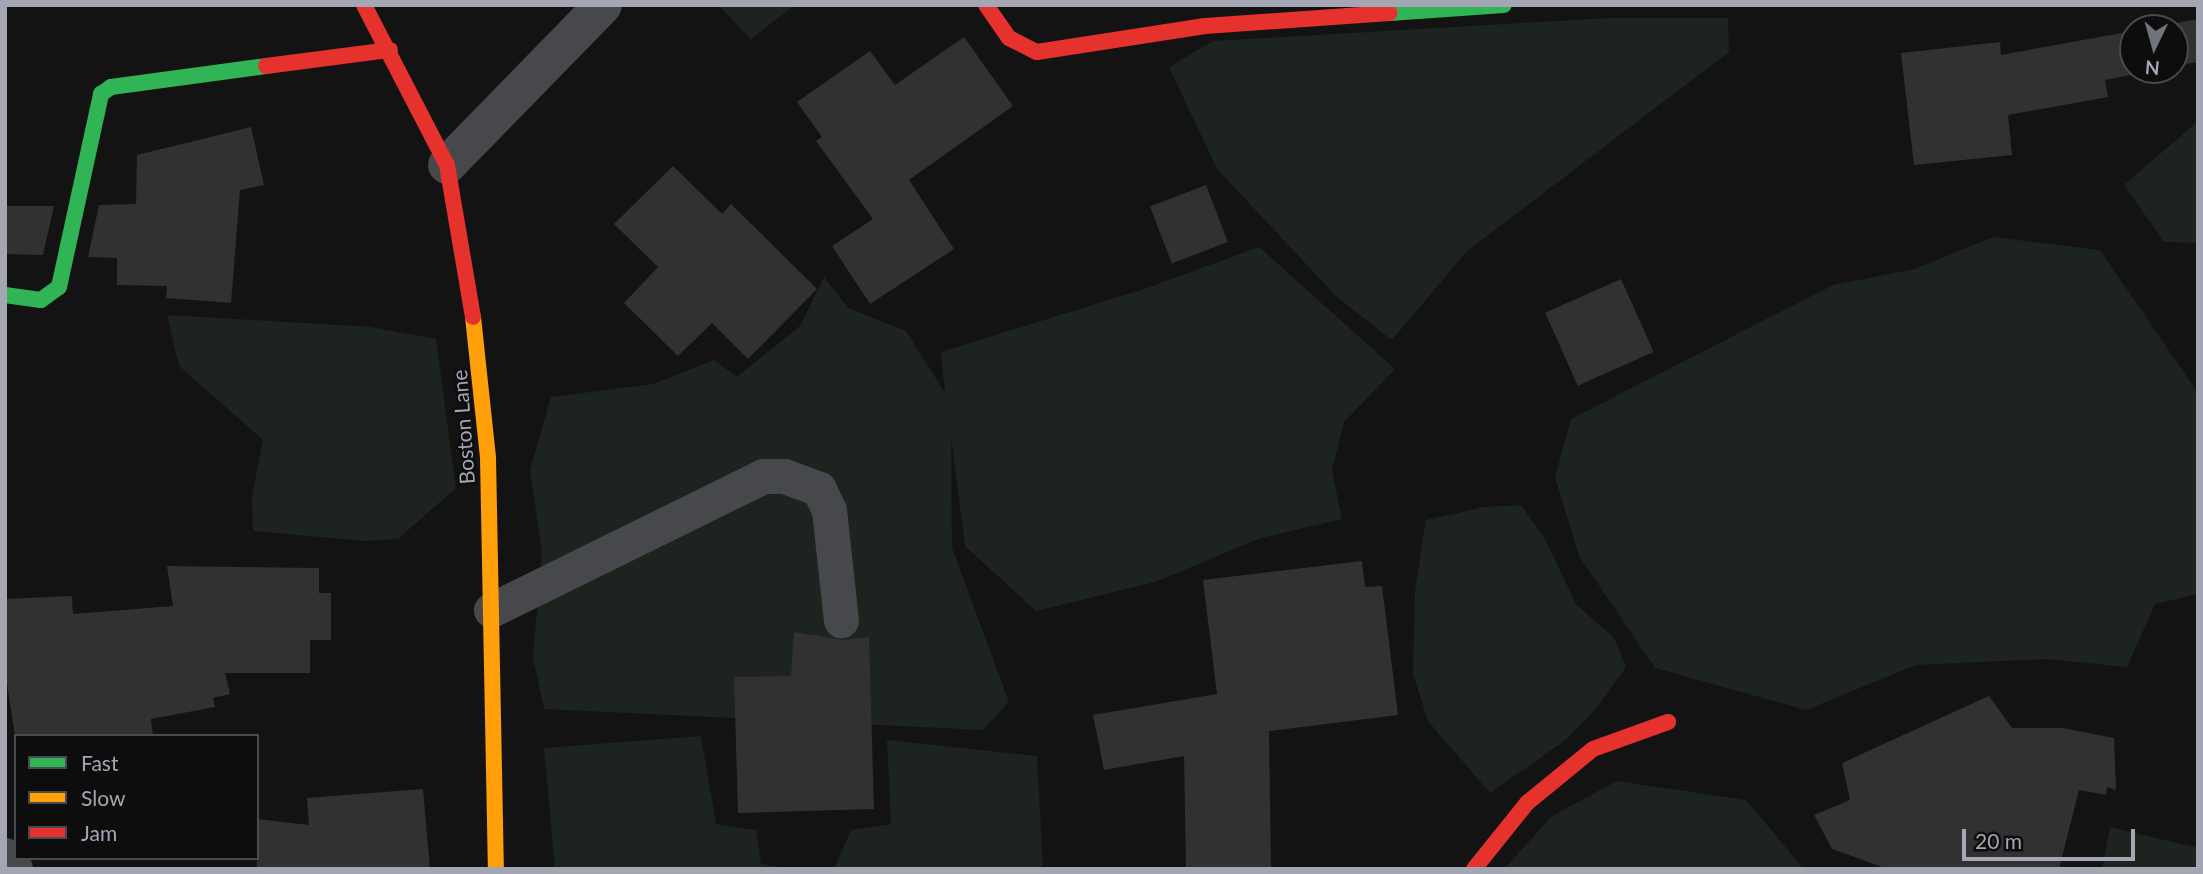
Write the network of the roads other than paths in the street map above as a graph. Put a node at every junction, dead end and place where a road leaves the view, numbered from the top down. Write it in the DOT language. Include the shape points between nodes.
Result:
graph roads {
  1 [pos="364,5"];
  2 [pos="603,5"];
  3 [pos="986,5"];
  4 [pos="1504,5"];
  5 [pos="390,50"];
  6 [pos="447,165"];
  7 [pos="5,295"];
  8 [pos="491,610"];
  9 [pos="841,620"];
  10 [pos="1668,722"];
  11 [pos="5,857"];
  12 [pos="14,869"];
  13 [pos="496,869"];
  14 [pos="1474,869"];
  1 -- 5 [label="street, Boston Lane"];
  2 -- 6 [label="street"];
  3 -- 4 [label="street" via="1009,38 1037,52 1205,26"];
  5 -- 6 [label="street, Boston Lane"];
  5 -- 7 [label="street" via="111,87 101,94 97,108 59,287 41,300"];
  6 -- 8 [label="street, Boston Lane" via="480,358"];
  8 -- 9 [label="lane" via="763,476 784,476 818,489 829,510"];
  8 -- 13 [label="street, Boston Lane"];
  10 -- 14 [label="street" via="1593,749 1527,803"];
  11 -- 12 [label="street"];
}
